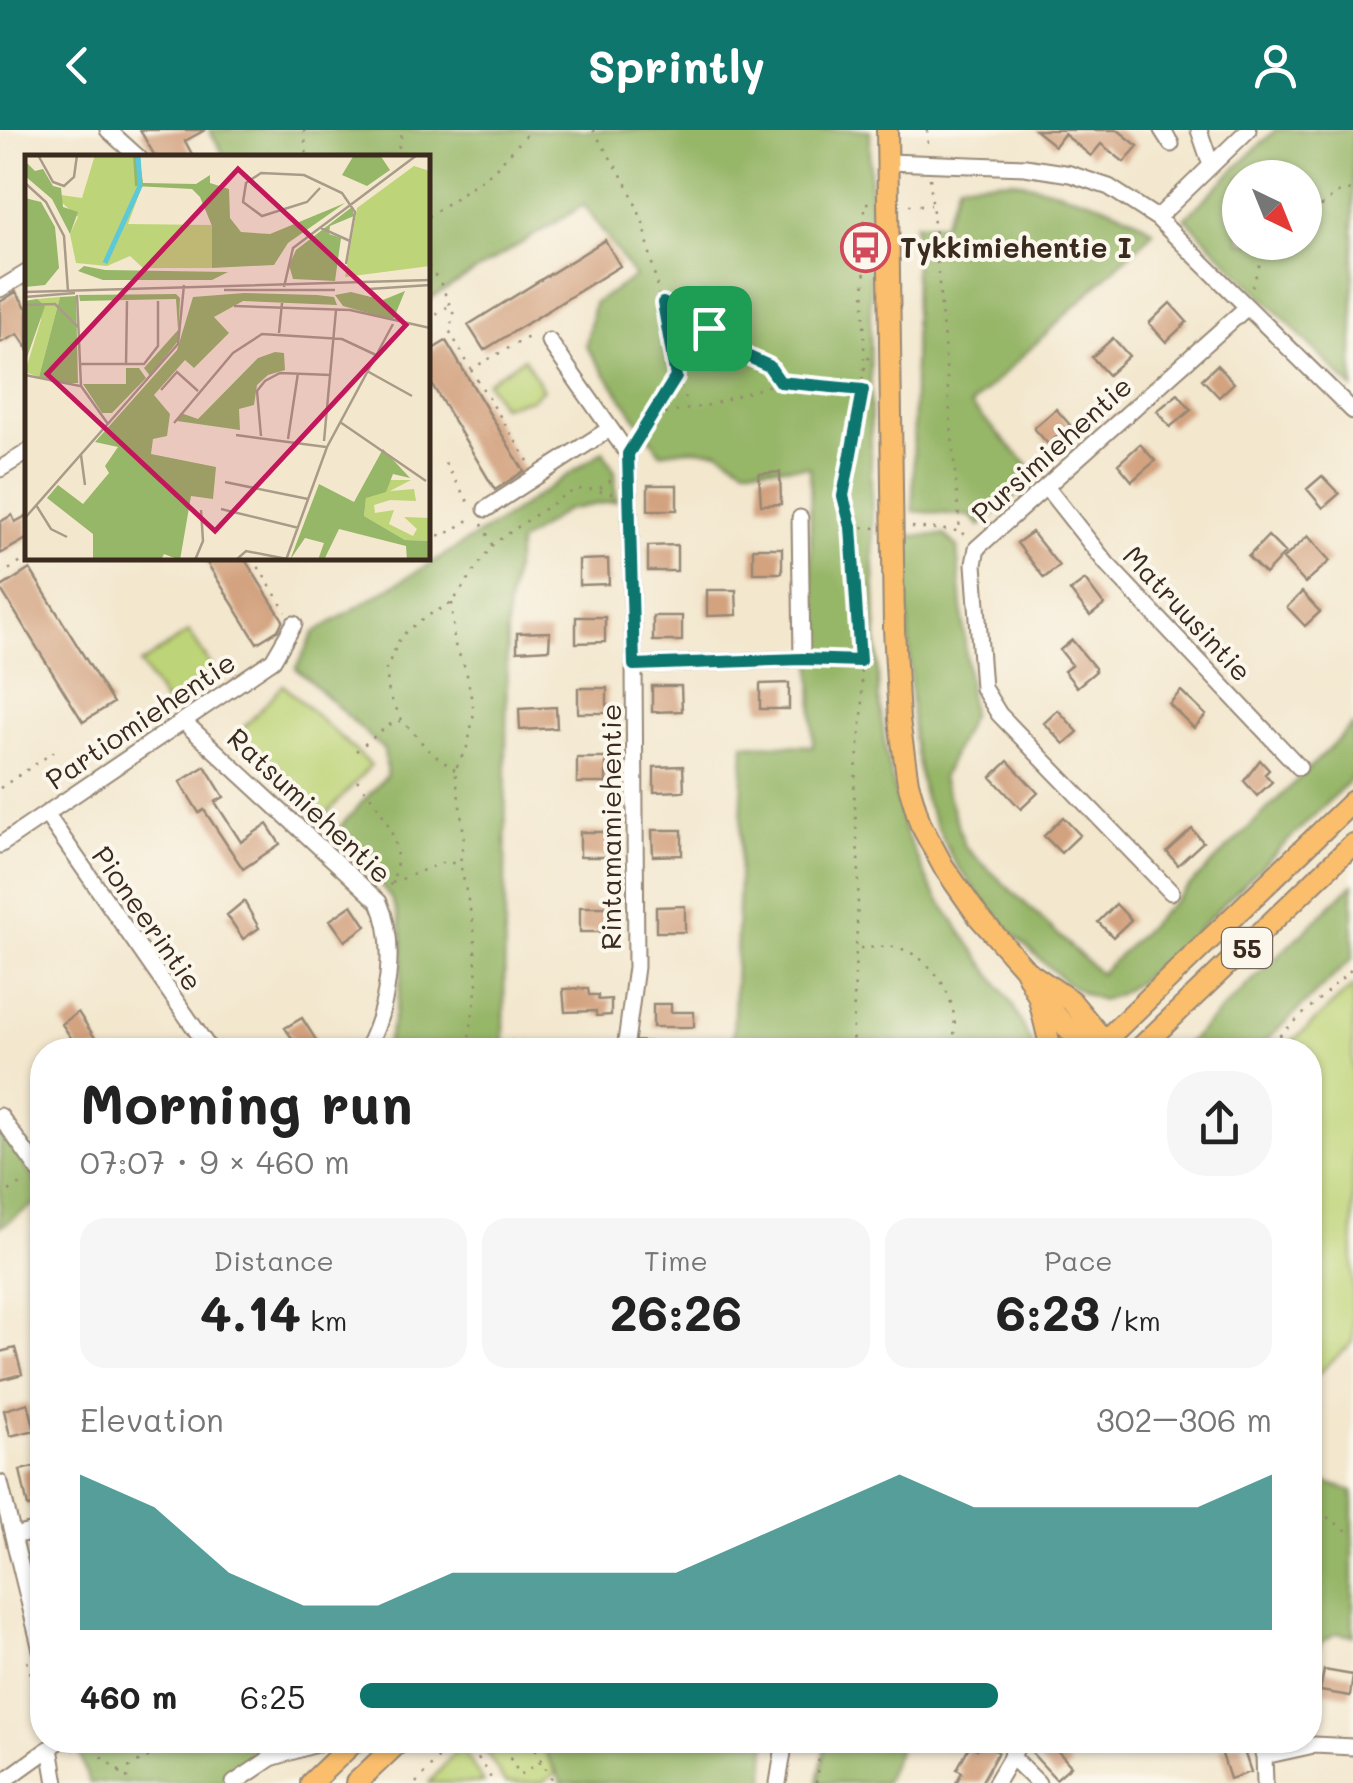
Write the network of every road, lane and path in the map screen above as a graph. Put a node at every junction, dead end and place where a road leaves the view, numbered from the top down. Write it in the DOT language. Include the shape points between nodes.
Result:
graph roads {
  1 [pos="108,130"];
  2 [pos="304,130"];
  3 [pos="402,130"];
  4 [pos="530,130"];
  5 [pos="594,130"];
  6 [pos="887,130"];
  7 [pos="927,130"];
  8 [pos="1199,130"];
  9 [pos="1248,130"];
  10 [pos="136,155"];
  11 [pos="306,155"];
  12 [pos="397,155"];
  13 [pos="888,162"];
  14 [pos="929,162"];
  15 [pos="1212,165"];
  16 [pos="1353,190"];
  17 [pos="1322,206"];
  18 [pos="430,216"];
  19 [pos="1157,218"];
  20 [pos="1261,260"];
  21 [pos="430,269"];
  22 [pos="25,274"];
  23 [pos="0,290"];
  24 [pos="663,303"];
  25 [pos="450,306"];
  26 [pos="1246,308"];
  27 [pos="430,319"];
  28 [pos="890,327"];
  29 [pos="550,341"];
  30 [pos="471,369"];
  31 [pos="676,377"];
  32 [pos="780,382"];
  33 [pos="863,390"];
  34 [pos="690,407"];
  35 [pos="1353,411"];
  36 [pos="654,416"];
  37 [pos="608,430"];
  38 [pos="25,454"];
  39 [pos="628,454"];
  40 [pos="445,463"];
  41 [pos="0,469"];
  42 [pos="537,476"];
  43 [pos="1047,488"];
  44 [pos="630,500"];
  45 [pos="482,512"];
  46 [pos="800,518"];
  47 [pos="851,527"];
  48 [pos="911,527"];
  49 [pos="878,528"];
  50 [pos="960,531"];
  51 [pos="430,538"];
  52 [pos="493,544"];
  53 [pos="977,548"];
  54 [pos="25,560"];
  55 [pos="254,560"];
  56 [pos="0,575"];
  57 [pos="452,603"];
  58 [pos="294,624"];
  59 [pos="802,659"];
  60 [pos="860,661"];
  61 [pos="634,665"];
  62 [pos="402,720"];
  63 [pos="183,721"];
  64 [pos="58,749"];
  65 [pos="356,752"];
  66 [pos="1299,767"];
  67 [pos="455,770"];
  68 [pos="357,780"];
  69 [pos="0,788"];
  70 [pos="1353,801"];
  71 [pos="46,814"];
  72 [pos="1353,844"];
  73 [pos="0,845"];
  74 [pos="460,864"];
  75 [pos="392,883"];
  76 [pos="1171,892"];
  77 [pos="379,902"];
  78 [pos="858,948"];
  79 [pos="1024,968"];
  80 [pos="1353,968"];
  81 [pos="1038,994"];
  82 [pos="202,1038"];
  83 [pos="373,1038"];
  84 [pos="468,1038"];
  85 [pos="627,1038"];
  86 [pos="853,1038"];
  87 [pos="955,1038"];
  88 [pos="1048,1038"];
  89 [pos="1089,1038"];
  90 [pos="1094,1038"];
  91 [pos="1109,1038"];
  92 [pos="1151,1038"];
  93 [pos="1277,1038"];
  94 [pos="0,1116"];
  95 [pos="30,1157"];
  96 [pos="30,1180"];
  97 [pos="0,1196"];
  98 [pos="0,1484"];
  99 [pos="1322,1514"];
  100 [pos="30,1532"];
  101 [pos="14,1536"];
  102 [pos="1353,1536"];
  103 [pos="30,1603"];
  104 [pos="1322,1745"];
  105 [pos="1353,1746"];
  106 [pos="43,1753"];
  107 [pos="55,1753"];
  108 [pos="102,1753"];
  109 [pos="156,1753"];
  110 [pos="287,1753"];
  111 [pos="342,1753"];
  112 [pos="387,1753"];
  113 [pos="443,1753"];
  114 [pos="475,1753"];
  115 [pos="507,1753"];
  116 [pos="537,1753"];
  117 [pos="783,1753"];
  118 [pos="819,1753"];
  119 [pos="1013,1753"];
  120 [pos="1262,1753"];
  121 [pos="1011,1756"];
  122 [pos="542,1761"];
  123 [pos="119,1773"];
  124 [pos="1,1783"];
  125 [pos="56,1783"];
  126 [pos="134,1783"];
  127 [pos="234,1783"];
  128 [pos="311,1783"];
  129 [pos="356,1783"];
  130 [pos="416,1783"];
  131 [pos="494,1783"];
  132 [pos="554,1783"];
  133 [pos="778,1783"];
  134 [pos="816,1783"];
  135 [pos="996,1783"];
  136 [pos="1038,1783"];
  137 [pos="1265,1783"];
  1 -- 10 [label="street"];
  2 -- 11 [label="path"];
  3 -- 12 [label="path"];
  4 -- 18 [label="path" via="492,171"];
  5 -- 24 [label="path" via="644,225"];
  6 -- 13 [label="main road"];
  7 -- 14 [label="path"];
  8 -- 15 [label="street"];
  9 -- 15 [label="street"];
  13 -- 14 [label="street"];
  13 -- 28 [label="main road"];
  14 -- 19 [label="street" via="1070,174 1109,187"];
  14 -- 50 [label="path"];
  15 -- 19 [label="street"];
  16 -- 17 [label="path"];
  19 -- 26 [label="street"];
  20 -- 26 [label="path"];
  21 -- 25 [label="path"];
  22 -- 23 [label="street"];
  24 -- 31 [label="path"];
  24 -- 32 [label="path" via="709,328 727,347 769,366"];
  25 -- 27 [label="path"];
  25 -- 30 [label="path" via="449,330"];
  26 -- 35 [label="street"];
  26 -- 43 [label="street, Pursimiehentie"];
  28 -- 33 [label="path" via="873,346"];
  28 -- 79 [label="main road" via="894,629 908,783 943,866"];
  29 -- 30 [label="path" via="539,332"];
  29 -- 37 [label="street"];
  30 -- 42 [label="path"];
  31 -- 34 [label="path"];
  31 -- 36 [label="path"];
  32 -- 33 [label="path"];
  32 -- 34 [label="path"];
  33 -- 47 [label="path" via="843,496"];
  34 -- 36 [label="path"];
  36 -- 39 [label="path"];
  37 -- 39 [label="street"];
  37 -- 42 [label="street"];
  38 -- 41 [label="street"];
  39 -- 44 [label="street, Rintamamiehentie"];
  40 -- 45 [label="path"];
  42 -- 45 [label="street"];
  43 -- 53 [label="street, Pursimiehentie"];
  43 -- 66 [label="street, Matruusintie" via="1107,564"];
  44 -- 52 [label="path" via="584,488"];
  44 -- 61 [label="street, Rintamamiehentie"];
  45 -- 51 [label="path"];
  45 -- 52 [label="path"];
  46 -- 59 [label="street"];
  47 -- 49 [label="path"];
  47 -- 60 [label="path"];
  48 -- 50 [label="path"];
  50 -- 53 [label="path"];
  52 -- 57 [label="path"];
  53 -- 76 [label="street, Pursimiehentie" via="988,700"];
  54 -- 56 [label="path"];
  55 -- 58 [label="path"];
  57 -- 62 [label="path" via="401,636 386,669"];
  57 -- 67 [label="path" via="454,643 474,712"];
  58 -- 63 [label="street, Partiomiehentie" via="272,660"];
  59 -- 60 [label="path"];
  59 -- 61 [label="street"];
  60 -- 78 [label="path" via="863,706 854,790"];
  61 -- 85 [label="street, Rintamamiehentie" via="636,967"];
  62 -- 65 [label="path"];
  62 -- 67 [label="path"];
  63 -- 71 [label="street, Partiomiehentie"];
  63 -- 77 [label="street, Ratsumiehentie"];
  64 -- 69 [label="path"];
  67 -- 74 [label="path" via="464,835"];
  68 -- 75 [label="path" via="380,806 392,834 398,858"];
  70 -- 91 [label="main road, 55"];
  71 -- 73 [label="street, Partiomiehentie"];
  71 -- 82 [label="street, Pioneerintie"];
  72 -- 92 [label="main road, 55"];
  74 -- 75 [label="path" via="441,863"];
  74 -- 84 [label="path" via="474,928 477,986"];
  75 -- 77 [label="path"];
  77 -- 83 [label="street, Ratsumiehentie" via="389,945"];
  78 -- 86 [label="path"];
  78 -- 87 [label="path" via="898,948 930,964 947,991"];
  79 -- 81 [label="main road"];
  79 -- 90 [label="main road" via="1070,1001"];
  80 -- 93 [label="path"];
  81 -- 88 [label="main road"];
  81 -- 89 [label="main road"];
  94 -- 95 [label="street"];
  96 -- 97 [label="path"];
  98 -- 101 [label="street"];
  99 -- 102 [label="path"];
  100 -- 101 [label="street"];
  101 -- 103 [label="street"];
  104 -- 105 [label="street"];
  106 -- 124 [label="street"];
  107 -- 125 [label="street"];
  108 -- 123 [label="path"];
  109 -- 123 [label="path"];
  110 -- 127 [label="street"];
  111 -- 128 [label="main road"];
  112 -- 129 [label="main road"];
  113 -- 130 [label="path"];
  114 -- 131 [label="path"];
  115 -- 122 [label="path" via="520,1775"];
  116 -- 122 [label="path"];
  117 -- 133 [label="street"];
  118 -- 134 [label="path"];
  119 -- 121 [label="street"];
  120 -- 137 [label="street"];
  121 -- 135 [label="street"];
  121 -- 136 [label="street"];
  122 -- 132 [label="path"];
  123 -- 126 [label="path"];
}
